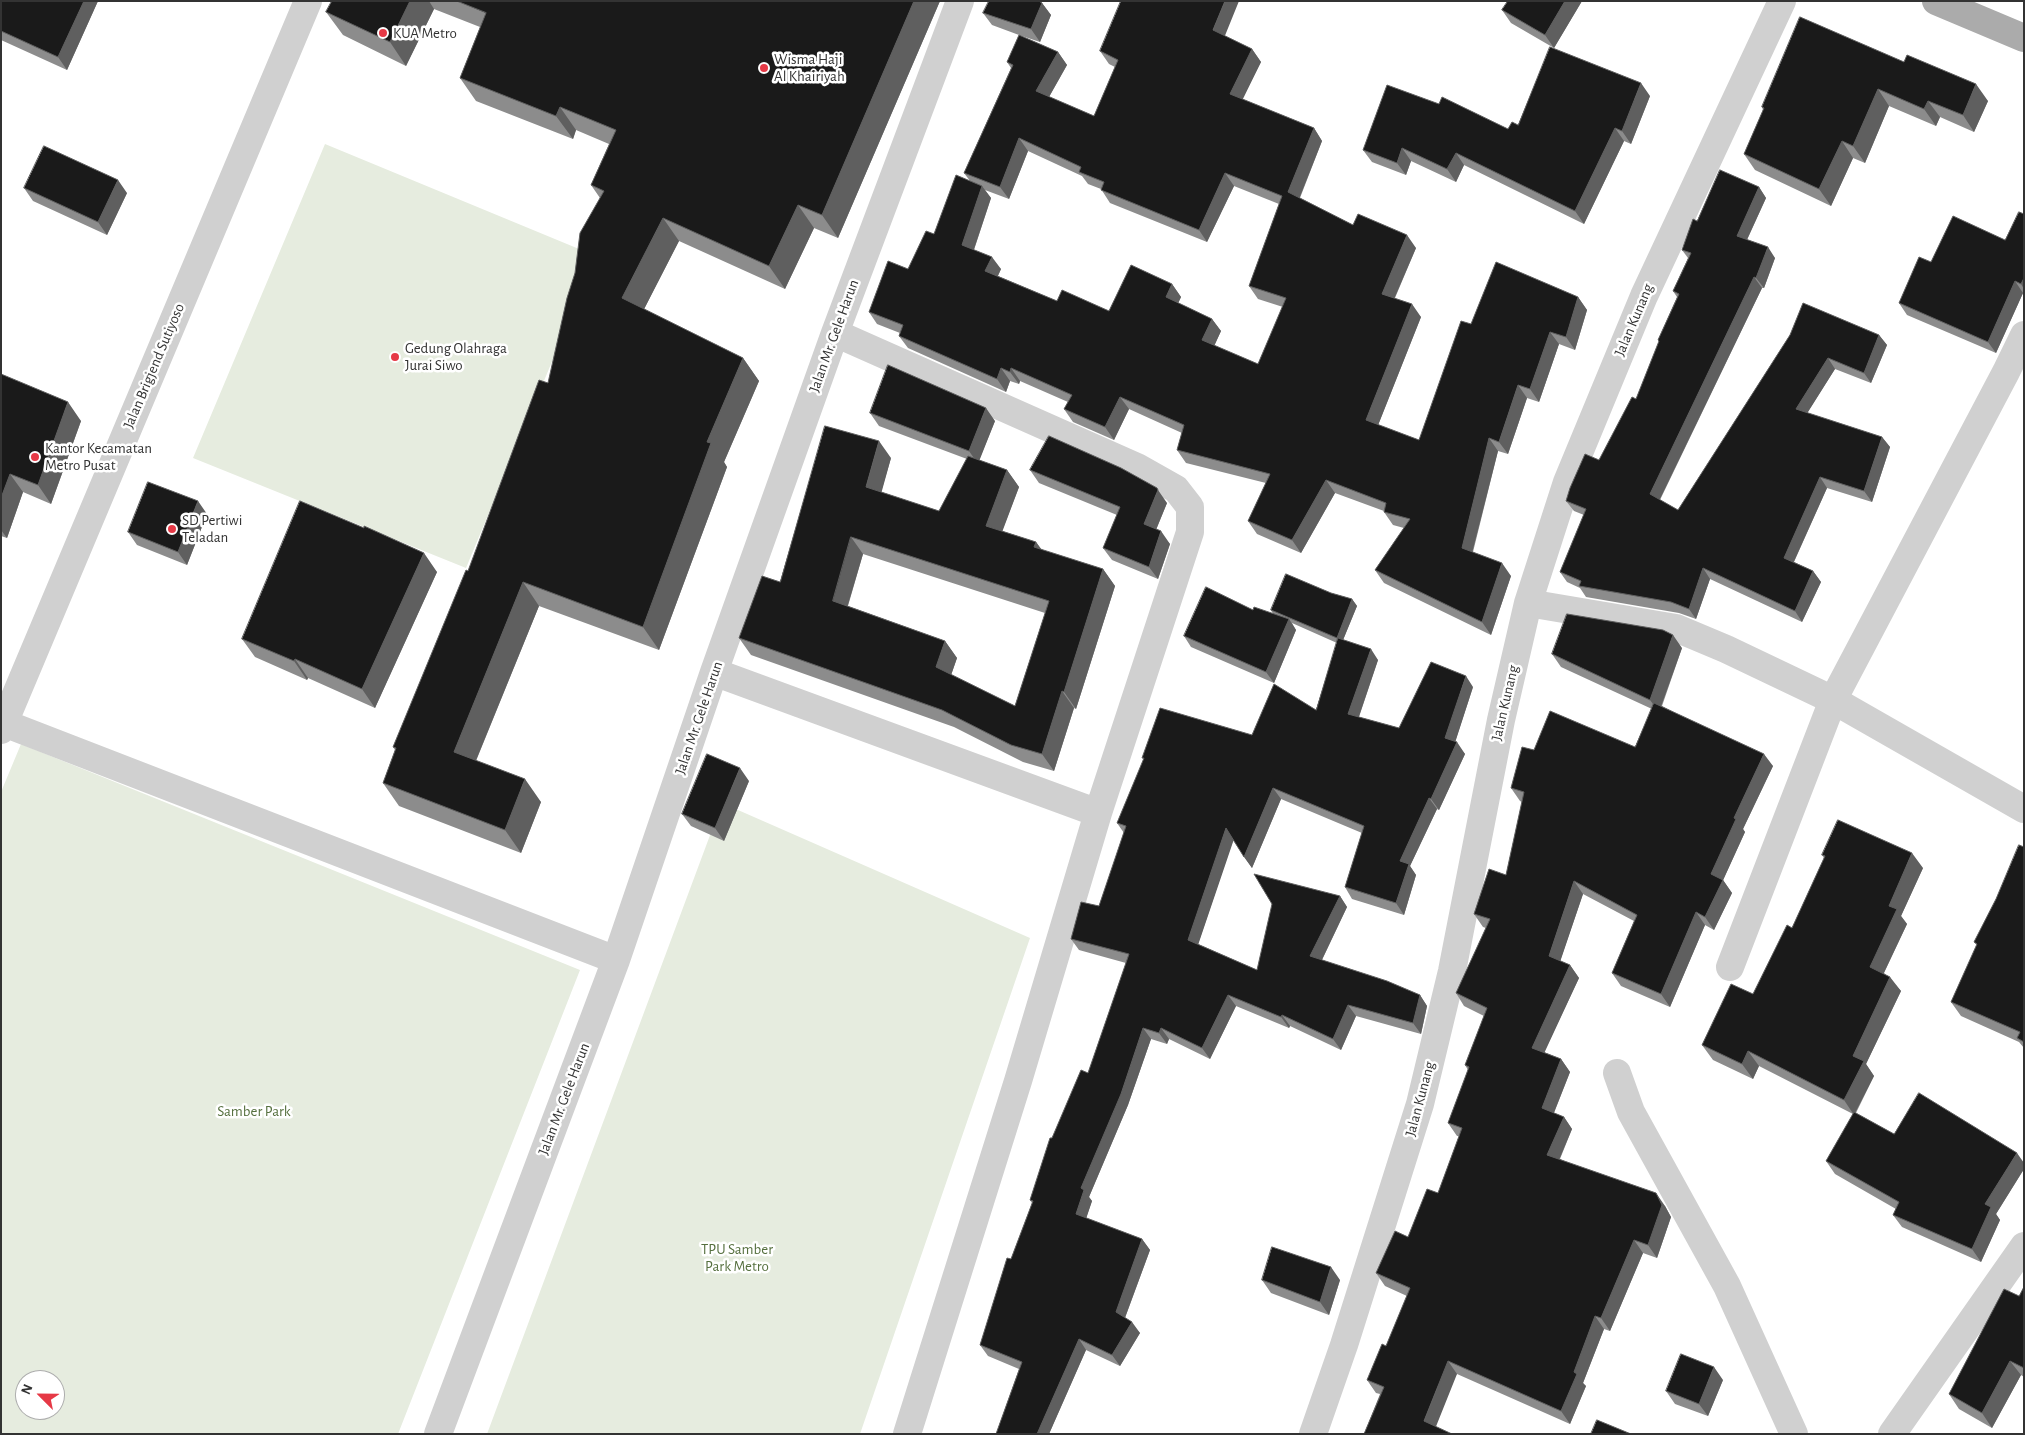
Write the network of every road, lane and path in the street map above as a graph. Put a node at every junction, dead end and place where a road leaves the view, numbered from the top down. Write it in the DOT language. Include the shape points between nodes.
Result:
graph roads {
  1 [pos="308,1"];
  2 [pos="960,1"];
  3 [pos="1782,1"];
  4 [pos="1936,1"];
  5 [pos="2024,38"];
  6 [pos="835,333"];
  7 [pos="2024,335"];
  8 [pos="1528,603"];
  9 [pos="714,672"];
  10 [pos="1832,700"];
  11 [pos="2,726"];
  12 [pos="2024,809"];
  13 [pos="1098,813"];
  14 [pos="616,960"];
  15 [pos="1730,967"];
  16 [pos="1618,1073"];
  17 [pos="2024,1246"];
  18 [pos="438,1434"];
  19 [pos="907,1434"];
  20 [pos="1313,1434"];
  21 [pos="1794,1434"];
  22 [pos="1892,1434"];
  1 -- 11 [label="street, Jalan Brigjend Sutiyoso"];
  2 -- 6 [label="street, Jalan Mr. Gele Harun"];
  3 -- 8 [label="street, Jalan Kunang" via="1640,305 1567,482"];
  4 -- 5 [label="main road"];
  6 -- 9 [label="street, Jalan Mr. Gele Harun"];
  6 -- 13 [label="street" via="1137,467 1176,489 1190,507 1190,532"];
  7 -- 10 [label="street"];
  8 -- 10 [label="street" via="1676,628"];
  8 -- 20 [label="street, Jalan Kunang" via="1501,720 1452,972 1420,1104"];
  9 -- 13 [label="street"];
  9 -- 14 [label="street, Jalan Mr. Gele Harun"];
  10 -- 12 [label="street"];
  10 -- 15 [label="street"];
  11 -- 14 [label="street"];
  13 -- 19 [label="street"];
  14 -- 18 [label="street, Jalan Mr. Gele Harun"];
  16 -- 21 [label="street" via="1631,1112 1727,1286"];
  17 -- 22 [label="street"];
}
